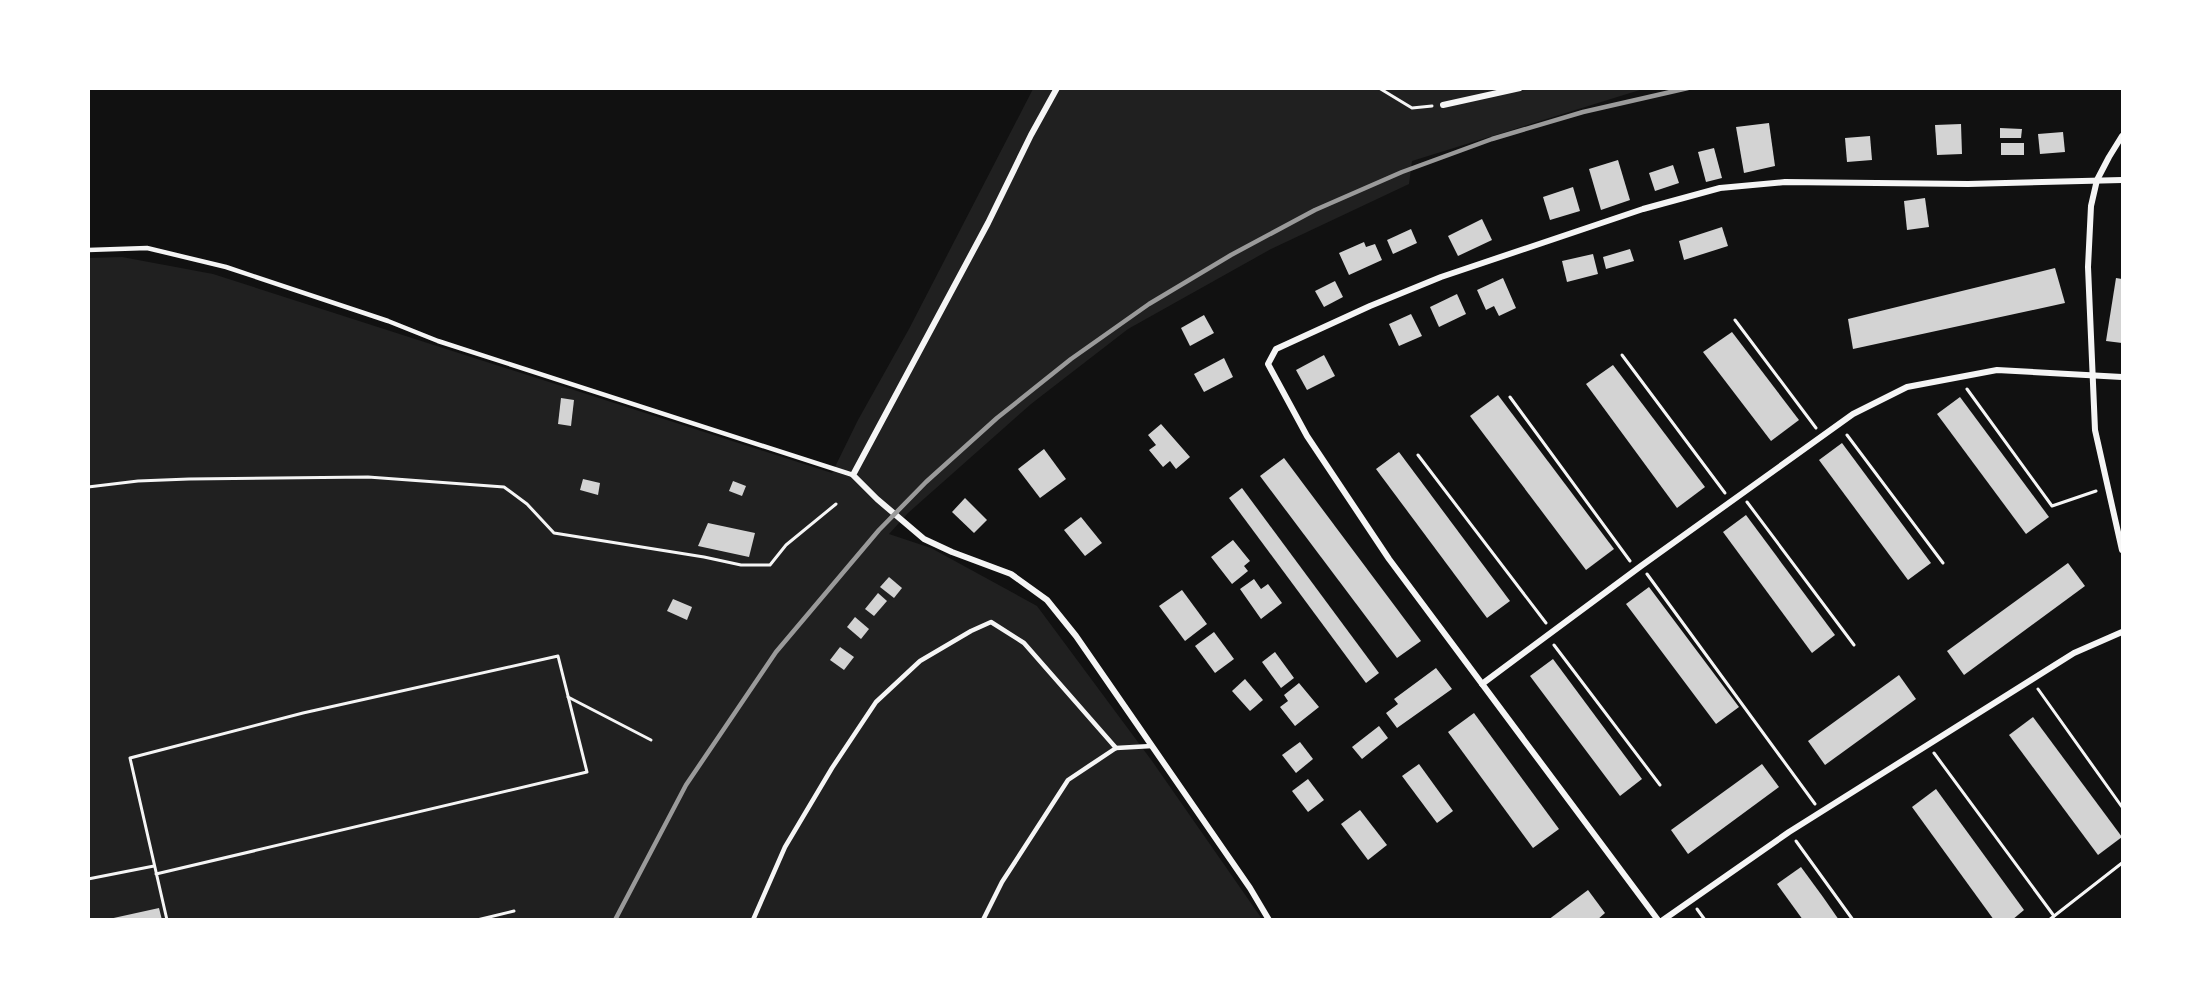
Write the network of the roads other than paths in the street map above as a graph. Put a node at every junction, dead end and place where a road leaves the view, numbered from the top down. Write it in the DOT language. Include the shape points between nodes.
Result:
graph roads {
  1 [pos="1057,88"];
  2 [pos="1487,88"];
  3 [pos="1520,88"];
  4 [pos="1487,96"];
  5 [pos="1443,105"];
  6 [pos="2122,136"];
  7 [pos="2097,180"];
  8 [pos="2122,180"];
  9 [pos="88,250"];
  10 [pos="2093,376"];
  11 [pos="2122,377"];
  12 [pos="853,475"];
  13 [pos="2122,550"];
  14 [pos="2122,632"];
  15 [pos="1482,684"];
  16 [pos="1152,746"];
  17 [pos="1116,747"];
  18 [pos="753,920"];
  19 [pos="983,920"];
  20 [pos="1269,920"];
  21 [pos="1658,920"];
  22 [pos="1663,920"];
  1 -- 12 [label="street"];
  2 -- 4 [label="street"];
  3 -- 4 [label="street"];
  4 -- 5 [label="street"];
  6 -- 7 [label="street"];
  7 -- 8 [label="street"];
  7 -- 10 [label="street" via="2091,206 2088,267"];
  7 -- 15 [label="street" via="1968,184 1785,182 1720,188 1643,208 1441,277 1276,350 1268,364 1307,436 1389,559"];
  9 -- 12 [label="lane" via="147,248 226,267 438,341"];
  10 -- 11 [label="street"];
  10 -- 13 [label="street" via="2095,430"];
  10 -- 15 [label="street" via="1997,370 1906,387 1853,414"];
  12 -- 16 [label="street" via="924,539 1011,574 1047,600"];
  14 -- 22 [label="street" via="2074,653 1789,832"];
  15 -- 21 [label="street"];
  16 -- 17 [label="lane"];
  16 -- 20 [label="street"];
  17 -- 18 [label="lane" via="1024,643 991,622 971,631 920,661 876,702 785,847"];
  17 -- 19 [label="lane" via="1068,780 1002,882"];
}
